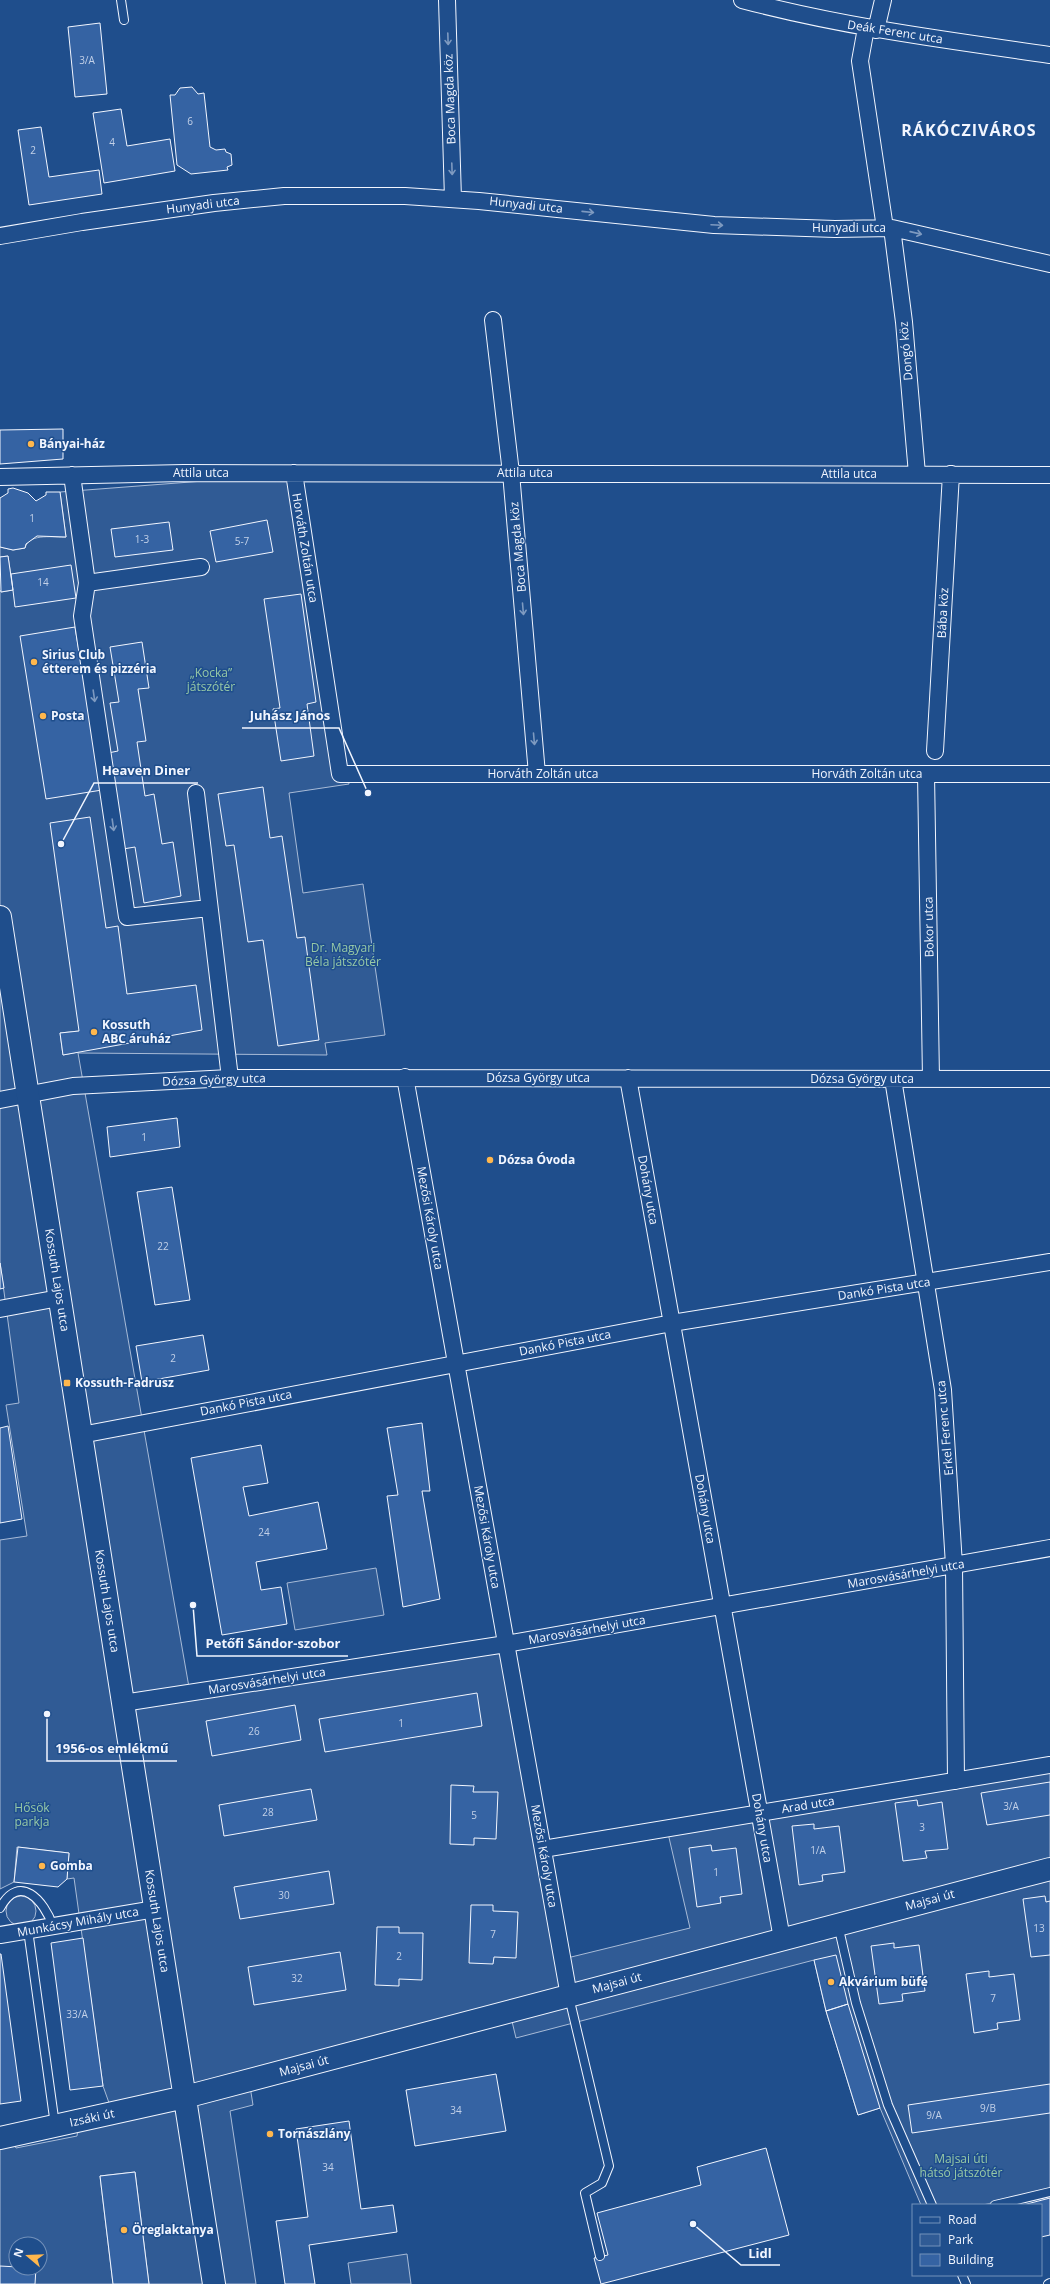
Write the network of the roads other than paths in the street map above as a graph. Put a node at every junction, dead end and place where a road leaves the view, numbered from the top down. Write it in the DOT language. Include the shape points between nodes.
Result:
graph roads {
  1 [pos="121,0"];
  2 [pos="447,0"];
  3 [pos="742,0"];
  4 [pos="883,0"];
  5 [pos="124,20"];
  6 [pos="871,29"];
  7 [pos="1050,54"];
  8 [pos="452,199"];
  9 [pos="888,228"];
  10 [pos="0,236"];
  11 [pos="1050,264"];
  12 [pos="493,320"];
  13 [pos="294,473"];
  14 [pos="511,473"];
  15 [pos="917,474"];
  16 [pos="951,474"];
  17 [pos="72,475"];
  18 [pos="1050,475"];
  19 [pos="0,477"];
  20 [pos="201,567"];
  21 [pos="87,583"];
  22 [pos="935,751"];
  23 [pos="537,774"];
  24 [pos="926,774"];
  25 [pos="1050,774"];
  26 [pos="196,793"];
  27 [pos="210,908"];
  28 [pos="0,917"];
  29 [pos="230,1078"];
  30 [pos="405,1078"];
  31 [pos="628,1078"];
  32 [pos="893,1079"];
  33 [pos="931,1079"];
  34 [pos="1050,1079"];
  35 [pos="27,1093"];
  36 [pos="0,1100"];
  37 [pos="1050,1262"];
  38 [pos="925,1283"];
  39 [pos="59,1298"];
  40 [pos="0,1309"];
  41 [pos="672,1323"];
  42 [pos="456,1363"];
  43 [pos="81,1434"];
  44 [pos="1050,1548"];
  45 [pos="954,1565"];
  46 [pos="723,1606"];
  47 [pos="506,1644"];
  48 [pos="123,1703"];
  49 [pos="1050,1765"];
  50 [pos="956,1781"];
  51 [pos="760,1813"];
  52 [pos="543,1849"];
  53 [pos="1050,1869"];
  54 [pos="0,1908"];
  55 [pos="155,1909"];
  56 [pos="838,1925"];
  57 [pos="53,1926"];
  58 [pos="28,1930"];
  59 [pos="0,1935"];
  60 [pos="782,1939"];
  61 [pos="569,1996"];
  62 [pos="185,2097"];
  63 [pos="56,2126"];
  64 [pos="0,2138"];
  65 [pos="1050,2192"];
  66 [pos="932,2204"];
  67 [pos="999,2204"];
  68 [pos="600,2256"];
  69 [pos="214,2284"];
  1 -- 5 [label="lane"];
  2 -- 8 [label="street, Boca Magda köz, one-way"];
  3 -- 6 [label="street, Deák Ferenc utca" via="806,17"];
  4 -- 6 [label="street, Dongó köz"];
  6 -- 7 [label="street, Deák Ferenc utca"];
  6 -- 9 [label="street, Dongó köz" via="860,62"];
  8 -- 9 [label="street, Hunyadi utca, one-way" via="714,225"];
  8 -- 10 [label="street, Hunyadi utca" via="363,195 284,196 167,210"];
  9 -- 11 [label="street, Hunyadi utca, one-way"];
  9 -- 15 [label="street, Dongó köz" via="904,322"];
  12 -- 14 [label="street, Boca Magda köz"];
  13 -- 14 [label="street, Attila utca"];
  13 -- 17 [label="street, Attila utca"];
  13 -- 23 [label="street, Horváth Zoltán utca" via="340,774"];
  14 -- 15 [label="street, Attila utca"];
  14 -- 23 [label="street, Boca Magda köz, one-way"];
  15 -- 16 [label="street, Attila utca"];
  16 -- 18 [label="street, Attila utca"];
  16 -- 22 [label="street, Bába köz"];
  17 -- 19 [label="street, Attila utca"];
  17 -- 21 [label="street"];
  20 -- 21 [label="street"];
  21 -- 27 [label="street, one-way" via="82,616 127,917"];
  23 -- 24 [label="street, Horváth Zoltán utca"];
  24 -- 25 [label="street, Horváth Zoltán utca"];
  24 -- 33 [label="street, Bokor utca"];
  26 -- 27 [label="street"];
  27 -- 29 [label="street"];
  28 -- 35 [label="street, Kossuth Lajos utca"];
  29 -- 30 [label="street, Dózsa György utca"];
  29 -- 35 [label="street, Dózsa György utca" via="74,1086"];
  30 -- 31 [label="street, Dózsa György utca"];
  30 -- 42 [label="street, Mezősi Károly utca"];
  31 -- 32 [label="street, Dózsa György utca"];
  31 -- 41 [label="street, Dohány utca"];
  32 -- 33 [label="street, Dózsa György utca"];
  32 -- 38 [label="street, Erkel Ferenc utca"];
  33 -- 34 [label="street, Dózsa György utca"];
  35 -- 36 [label="street, Dózsa György utca"];
  35 -- 39 [label="street, Kossuth Lajos utca"];
  37 -- 38 [label="street, Dankó Pista utca"];
  38 -- 41 [label="street, Dankó Pista utca"];
  38 -- 45 [label="street, Erkel Ferenc utca" via="943,1390"];
  39 -- 40 [label="street"];
  39 -- 43 [label="street, Kossuth Lajos utca"];
  41 -- 42 [label="street, Dankó Pista utca"];
  41 -- 46 [label="street, Dohány utca"];
  42 -- 43 [label="street, Dankó Pista utca"];
  42 -- 47 [label="street, Mezősi Károly utca"];
  43 -- 48 [label="street, Kossuth Lajos utca"];
  44 -- 45 [label="street, Marosvásárhelyi utca"];
  45 -- 46 [label="street, Marosvásárhelyi utca"];
  45 -- 50 [label="street, Erkel Ferenc utca"];
  46 -- 47 [label="street, Marosvásárhelyi utca"];
  46 -- 51 [label="street, Dohány utca"];
  47 -- 48 [label="street, Marosvásárhelyi utca"];
  47 -- 52 [label="street, Mezősi Károly utca"];
  48 -- 55 [label="street, Kossuth Lajos utca"];
  49 -- 50 [label="street, Arad utca"];
  50 -- 51 [label="street, Arad utca"];
  51 -- 52 [label="street, Arad utca"];
  51 -- 60 [label="street, Dohány utca"];
  52 -- 61 [label="street, Mezősi Károly utca"];
  53 -- 56 [label="street, Majsai út"];
  54 -- 57 [label="lane" via="9,1896 16,1892 30,1893 40,1902"];
  55 -- 57 [label="street, Munkácsy Mihály utca"];
  55 -- 62 [label="street, Kossuth Lajos utca"];
  56 -- 60 [label="street, Majsai út"];
  56 -- 66 [label="lane" via="856,2003 888,2105"];
  57 -- 58 [label="street, Munkácsy Mihály utca"];
  58 -- 59 [label="street, Munkácsy Mihály utca"];
  58 -- 63 [label="lane"];
  60 -- 61 [label="street, Majsai út"];
  61 -- 62 [label="street, Majsai út"];
  61 -- 68 [label="lane" via="609,2166 602,2183 585,2193"];
  62 -- 63 [label="street, Izsáki út"];
  62 -- 69 [label="street, Kossuth Lajos utca"];
  63 -- 64 [label="street, Izsáki út"];
  65 -- 67 [label="lane"];
}
